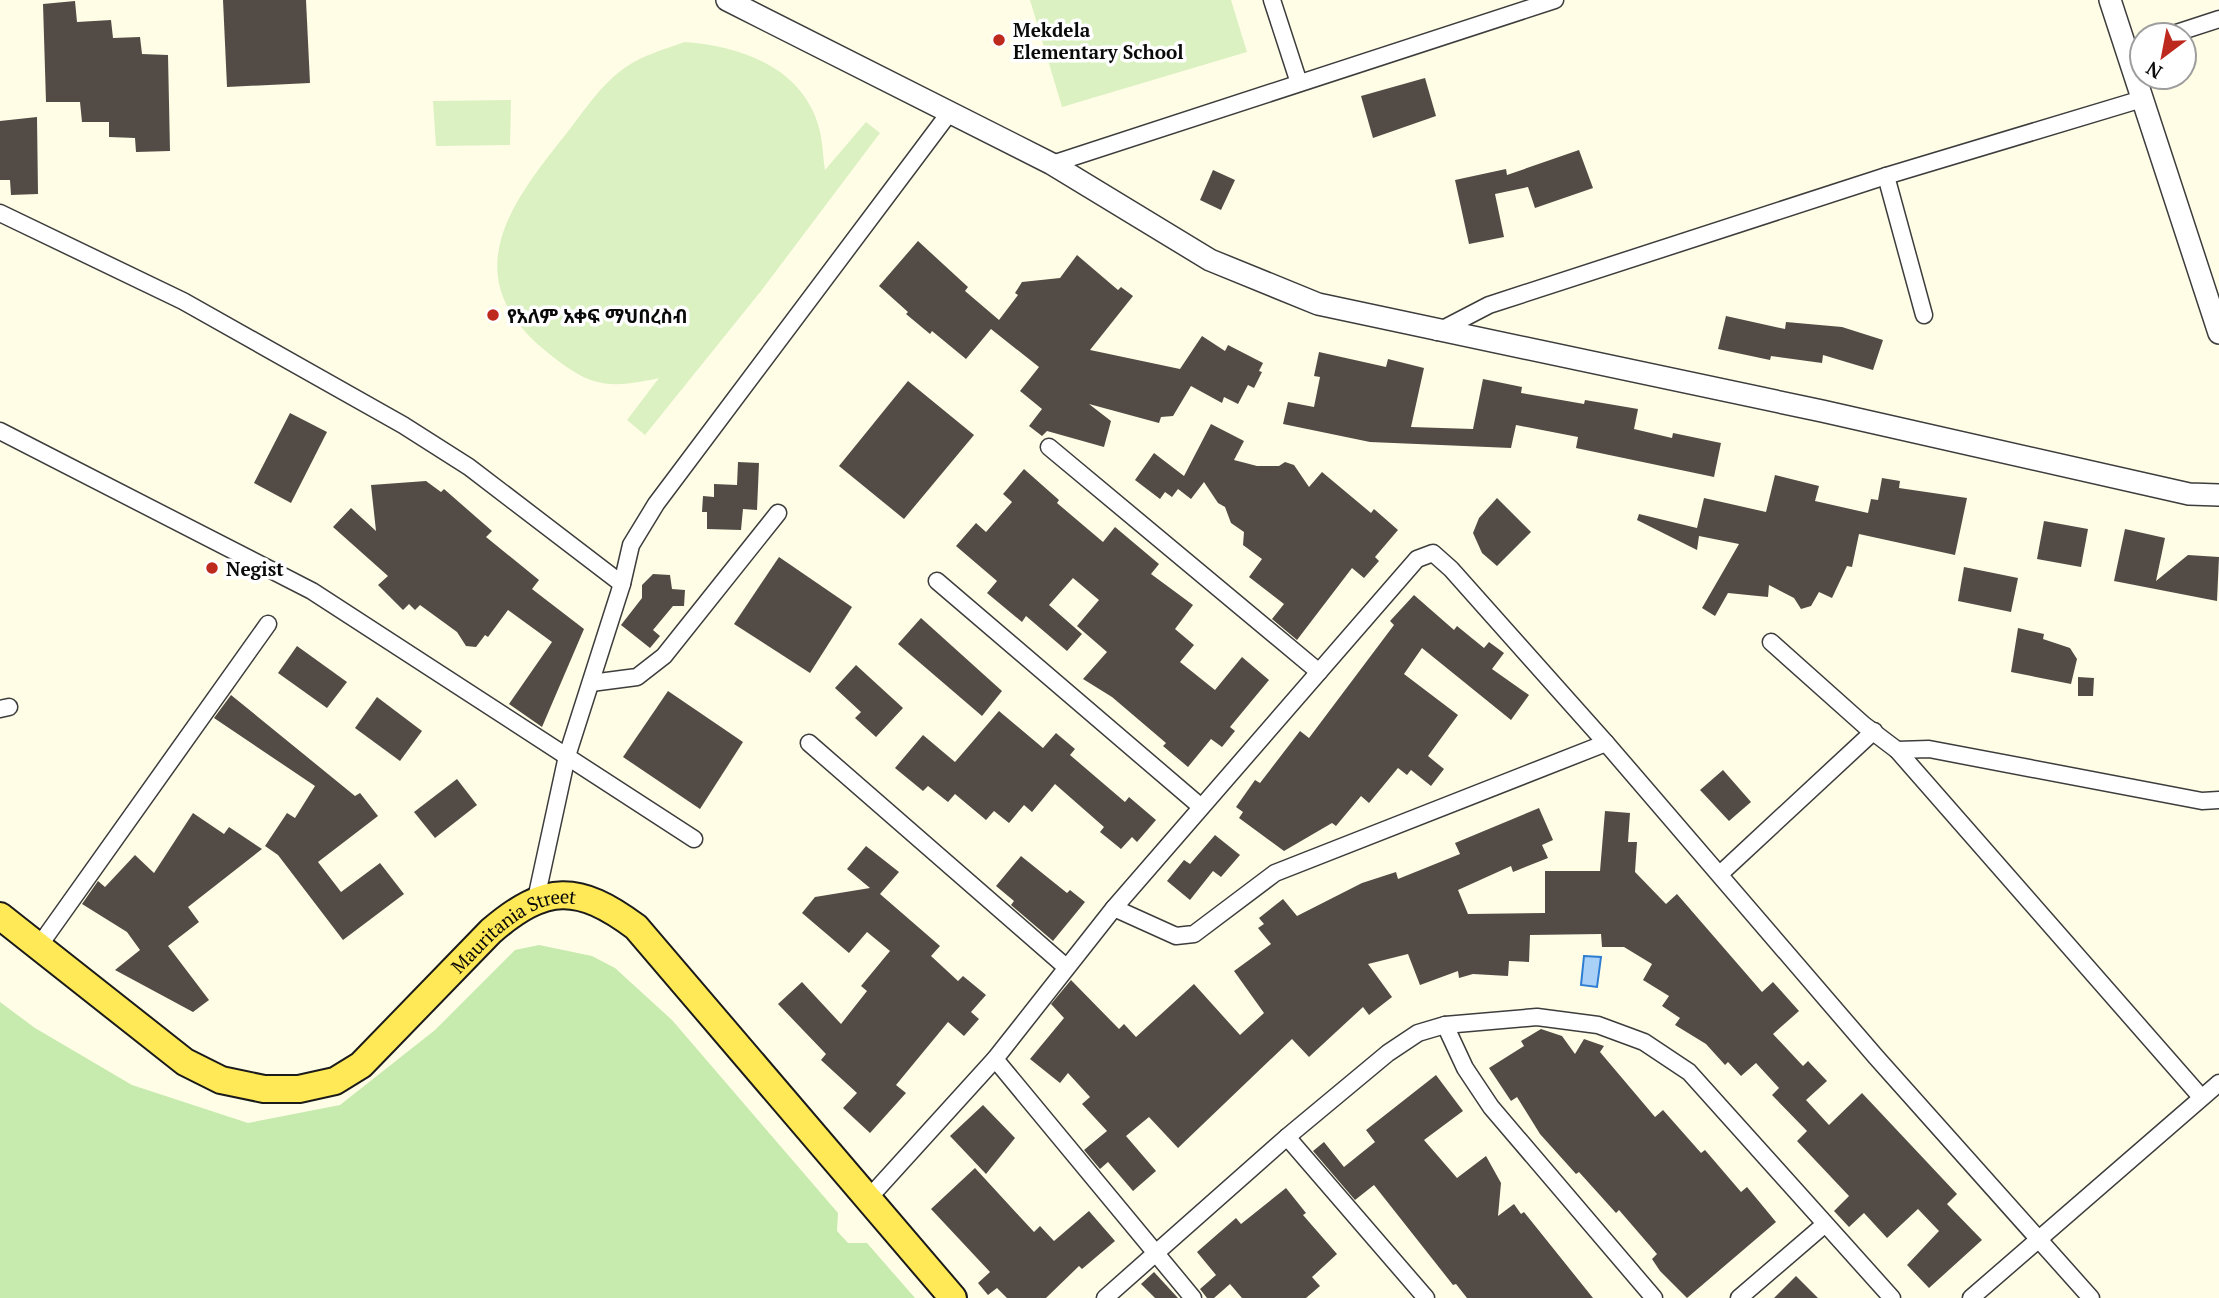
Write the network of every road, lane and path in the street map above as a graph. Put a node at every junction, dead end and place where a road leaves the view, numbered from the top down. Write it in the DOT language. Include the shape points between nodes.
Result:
graph roads {
  1 [pos="727,0"];
  2 [pos="1272,0"];
  3 [pos="1555,0"];
  4 [pos="2110,0"];
  5 [pos="2219,19"];
  6 [pos="2198,26"];
  7 [pos="2128,35"];
  8 [pos="1299,83"];
  9 [pos="2141,91"];
  10 [pos="2142,99"];
  11 [pos="950,112"];
  12 [pos="1052,164"];
  13 [pos="1886,176"];
  14 [pos="0,213"];
  15 [pos="2212,285"];
  16 [pos="1924,315"];
  17 [pos="1437,332"];
  18 [pos="2219,332"];
  19 [pos="0,431"];
  20 [pos="1049,447"];
  21 [pos="2219,495"];
  22 [pos="779,513"];
  23 [pos="937,581"];
  24 [pos="622,584"];
  25 [pos="268,624"];
  26 [pos="1771,642"];
  27 [pos="1319,672"];
  28 [pos="591,682"];
  29 [pos="1874,731"];
  30 [pos="809,743"];
  31 [pos="1606,743"];
  32 [pos="1897,750"];
  33 [pos="567,756"];
  34 [pos="2219,800"];
  35 [pos="1200,806"];
  36 [pos="694,839"];
  37 [pos="1720,874"];
  38 [pos="536,899"];
  39 [pos="1114,908"];
  40 [pos="0,916"];
  41 [pos="39,946"];
  42 [pos="1066,967"];
  43 [pos="1445,1025"];
  44 [pos="995,1059"];
  45 [pos="2219,1083"];
  46 [pos="2201,1097"];
  47 [pos="1287,1137"];
  48 [pos="867,1199"];
  49 [pos="1824,1225"];
  50 [pos="2039,1237"];
  51 [pos="1153,1253"];
  52 [pos="953,1298"];
  53 [pos="1105,1298"];
  54 [pos="1193,1298"];
  55 [pos="1426,1298"];
  56 [pos="1654,1298"];
  57 [pos="1739,1298"];
  58 [pos="1892,1298"];
  59 [pos="1971,1298"];
  60 [pos="2091,1298"];
  1 -- 11 [label="street"];
  2 -- 8 [label="street"];
  3 -- 8 [label="street"];
  4 -- 7 [label="street"];
  5 -- 6 [label="street"];
  8 -- 12 [label="street"];
  9 -- 10 [label="street"];
  10 -- 13 [label="street"];
  10 -- 15 [label="street"];
  11 -- 12 [label="street"];
  11 -- 24 [label="street" via="656,504 631,545"];
  12 -- 17 [label="street" via="1210,260 1318,304"];
  13 -- 16 [label="street"];
  13 -- 17 [label="street" via="1489,305"];
  14 -- 24 [label="street" via="183,301 403,425 469,467"];
  15 -- 18 [label="street"];
  17 -- 21 [label="street" via="1822,411 2189,494"];
  19 -- 33 [label="street" via="312,591"];
  20 -- 27 [label="street"];
  22 -- 28 [label="street" via="664,656 637,677"];
  23 -- 35 [label="street"];
  24 -- 28 [label="street"];
  25 -- 41 [label="street"];
  26 -- 29 [label="street"];
  27 -- 31 [label="street" via="1417,559 1433,553"];
  27 -- 35 [label="street"];
  28 -- 33 [label="street"];
  29 -- 32 [label="street"];
  29 -- 37 [label="street"];
  30 -- 42 [label="street"];
  31 -- 37 [label="street"];
  31 -- 39 [label="street" via="1275,873 1194,934 1176,936"];
  32 -- 34 [label="street" via="1929,749 2202,802"];
  32 -- 46 [label="street"];
  33 -- 36 [label="street"];
  33 -- 38 [label="street"];
  35 -- 39 [label="street"];
  37 -- 50 [label="street" via="1876,1058"];
  38 -- 41 [label="main road, Mauritania Street" via="491,931 361,1065 335,1081 299,1089 264,1089 221,1080 185,1062"];
  38 -- 48 [label="main road, Mauritania Street" via="580,897 609,907 636,928"];
  39 -- 42 [label="street"];
  40 -- 41 [label="main road, Mauritania Street"];
  42 -- 44 [label="street"];
  43 -- 47 [label="street" via="1418,1032 1388,1053"];
  43 -- 49 [label="street" via="1537,1017 1598,1025 1644,1042 1689,1072"];
  43 -- 56 [label="street" via="1465,1068 1492,1107"];
  44 -- 48 [label="street"];
  44 -- 51 [label="street"];
  45 -- 46 [label="street"];
  46 -- 50 [label="street"];
  47 -- 51 [label="street"];
  47 -- 55 [label="street"];
  48 -- 52 [label="main road, Mauritania Street"];
  49 -- 57 [label="street"];
  49 -- 58 [label="street"];
  50 -- 59 [label="street"];
  50 -- 60 [label="street"];
  51 -- 53 [label="street"];
  51 -- 54 [label="street"];
}
